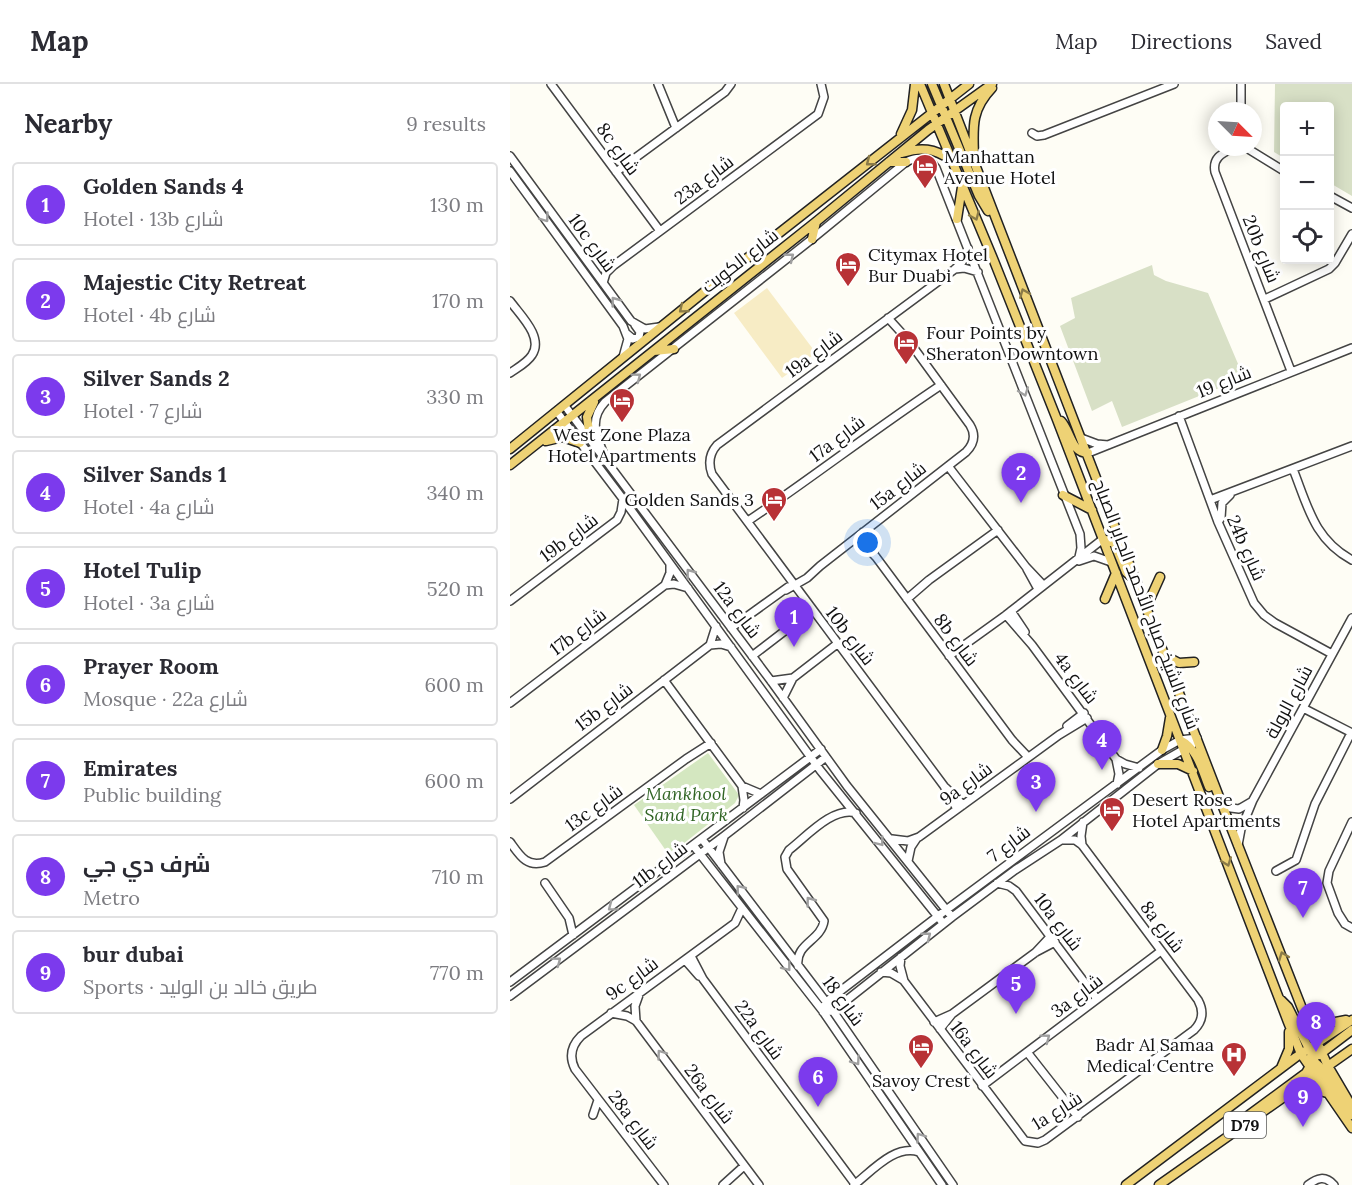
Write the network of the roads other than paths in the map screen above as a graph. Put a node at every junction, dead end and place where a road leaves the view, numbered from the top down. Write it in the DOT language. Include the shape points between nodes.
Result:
graph roads {
  1 [pos="551,84"];
  2 [pos="658,84"];
  3 [pos="731,84"];
  4 [pos="820,84"];
  5 [pos="915,84"];
  6 [pos="920,84"];
  7 [pos="932,84"];
  8 [pos="944,84"];
  9 [pos="969,84"];
  10 [pos="994,84"];
  11 [pos="1174,84"];
  12 [pos="1241,84"];
  13 [pos="950,100"];
  14 [pos="1241,102"];
  15 [pos="941,107"];
  16 [pos="954,110"];
  17 [pos="932,113"];
  18 [pos="945,116"];
  19 [pos="936,123"];
  20 [pos="676,128"];
  21 [pos="1032,133"];
  22 [pos="895,142"];
  23 [pos="898,154"];
  24 [pos="510,156"];
  25 [pos="1219,156"];
  26 [pos="1260,156"];
  27 [pos="953,161"];
  28 [pos="889,162"];
  29 [pos="906,162"];
  30 [pos="975,165"];
  31 [pos="1280,169"];
  32 [pos="510,171"];
  33 [pos="616,172"];
  34 [pos="962,186"];
  35 [pos="1334,199"];
  36 [pos="1352,208"];
  37 [pos="994,218"];
  38 [pos="957,219"];
  39 [pos="817,221"];
  40 [pos="1352,229"];
  41 [pos="660,231"];
  42 [pos="1351,236"];
  43 [pos="812,239"];
  44 [pos="968,248"];
  45 [pos="613,266"];
  46 [pos="592,268"];
  47 [pos="955,269"];
  48 [pos="978,272"];
  49 [pos="603,283"];
  50 [pos="704,292"];
  51 [pos="1264,296"];
  52 [pos="510,301"];
  53 [pos="891,316"];
  54 [pos="635,324"];
  55 [pos="661,327"];
  56 [pos="627,334"];
  57 [pos="662,345"];
  58 [pos="1352,348"];
  59 [pos="674,350"];
  60 [pos="654,351"];
  61 [pos="622,359"];
  62 [pos="1291,371"];
  63 [pos="510,373"];
  64 [pos="939,383"];
  65 [pos="597,397"];
  66 [pos="569,411"];
  67 [pos="557,412"];
  68 [pos="1179,416"];
  69 [pos="1056,417"];
  70 [pos="565,423"];
  71 [pos="590,438"];
  72 [pos="1082,438"];
  73 [pos="580,443"];
  74 [pos="537,444"];
  75 [pos="1108,444"];
  76 [pos="1352,446"];
  77 [pos="510,449"];
  78 [pos="1088,453"];
  79 [pos="605,457"];
  80 [pos="950,464"];
  81 [pos="510,465"];
  82 [pos="1293,469"];
  83 [pos="712,474"];
  84 [pos="1235,491"];
  85 [pos="1063,495"];
  86 [pos="623,499"];
  87 [pos="1210,500"];
  88 [pos="1092,510"];
  89 [pos="638,519"];
  90 [pos="617,520"];
  91 [pos="1218,522"];
  92 [pos="749,523"];
  93 [pos="997,528"];
  94 [pos="860,535"];
  95 [pos="1103,539"];
  96 [pos="1079,558"];
  97 [pos="1352,560"];
  98 [pos="1112,562"];
  99 [pos="670,565"];
  100 [pos="1068,566"];
  101 [pos="1116,573"];
  102 [pos="1160,577"];
  103 [pos="1137,583"];
  104 [pos="664,585"];
  105 [pos="794,585"];
  106 [pos="1041,587"];
  107 [pos="688,588"];
  108 [pos="905,597"];
  109 [pos="1105,599"];
  110 [pos="510,601"];
  111 [pos="1146,608"];
  112 [pos="812,610"];
  113 [pos="1009,613"];
  114 [pos="1352,618"];
  115 [pos="716,626"];
  116 [pos="731,628"];
  117 [pos="710,645"];
  118 [pos="838,646"];
  119 [pos="731,647"];
  120 [pos="1332,654"];
  121 [pos="1164,655"];
  122 [pos="752,656"];
  123 [pos="950,658"];
  124 [pos="1194,663"];
  125 [pos="666,678"];
  126 [pos="793,678"];
  127 [pos="771,681"];
  128 [pos="783,698"];
  129 [pos="510,702"];
  130 [pos="1303,708"];
  131 [pos="1170,715"];
  132 [pos="1085,716"];
  133 [pos="1351,732"];
  134 [pos="1197,738"];
  135 [pos="710,741"];
  136 [pos="803,745"];
  137 [pos="1185,745"];
  138 [pos="821,749"];
  139 [pos="1161,750"];
  140 [pos="811,756"];
  141 [pos="826,757"];
  142 [pos="1026,759"];
  143 [pos="1116,759"];
  144 [pos="800,764"];
  145 [pos="816,764"];
  146 [pos="1158,764"];
  147 [pos="1139,768"];
  148 [pos="1193,771"];
  149 [pos="801,775"];
  150 [pos="827,778"];
  151 [pos="1117,784"];
  152 [pos="742,786"];
  153 [pos="761,794"];
  154 [pos="512,796"];
  155 [pos="1253,800"];
  156 [pos="960,807"];
  157 [pos="1222,807"];
  158 [pos="742,808"];
  159 [pos="857,814"];
  160 [pos="1083,822"];
  161 [pos="1352,822"];
  162 [pos="724,836"];
  163 [pos="919,837"];
  164 [pos="702,839"];
  165 [pos="891,839"];
  166 [pos="1061,840"];
  167 [pos="510,843"];
  168 [pos="693,845"];
  169 [pos="1083,845"];
  170 [pos="1238,847"];
  171 [pos="708,848"];
  172 [pos="700,854"];
  173 [pos="908,861"];
  174 [pos="687,864"];
  175 [pos="722,867"];
  176 [pos="710,868"];
  177 [pos="1015,870"];
  178 [pos="1276,871"];
  179 [pos="545,883"];
  180 [pos="997,883"];
  181 [pos="1016,891"];
  182 [pos="937,899"];
  183 [pos="959,901"];
  184 [pos="928,904"];
  185 [pos="742,908"];
  186 [pos="946,910"];
  187 [pos="938,916"];
  188 [pos="952,917"];
  189 [pos="569,918"];
  190 [pos="735,923"];
  191 [pos="943,923"];
  192 [pos="754,924"];
  193 [pos="587,925"];
  194 [pos="926,926"];
  195 [pos="1352,928"];
  196 [pos="573,935"];
  197 [pos="1052,939"];
  198 [pos="1161,951"];
  199 [pos="901,957"];
  200 [pos="688,958"];
  201 [pos="798,966"];
  202 [pos="510,972"];
  203 [pos="881,972"];
  204 [pos="519,975"];
  205 [pos="904,981"];
  206 [pos="510,982"];
  207 [pos="640,992"];
  208 [pos="510,996"];
  209 [pos="1097,999"];
  210 [pos="1279,999"];
  211 [pos="826,1002"];
  212 [pos="822,1011"];
  213 [pos="833,1011"];
  214 [pos="1303,1011"];
  215 [pos="611,1013"];
  216 [pos="952,1014"];
  217 [pos="1352,1019"];
  218 [pos="636,1021"];
  219 [pos="934,1022"];
  220 [pos="1288,1022"];
  221 [pos="940,1029"];
  222 [pos="1194,1030"];
  223 [pos="1352,1030"];
  224 [pos="1317,1043"];
  225 [pos="1352,1049"];
  226 [pos="1305,1051"];
  227 [pos="1027,1052"];
  228 [pos="1318,1063"];
  229 [pos="1277,1072"];
  230 [pos="578,1073"];
  231 [pos="982,1086"];
  232 [pos="1296,1089"];
  233 [pos="1327,1093"];
  234 [pos="598,1100"];
  235 [pos="1352,1107"];
  236 [pos="593,1115"];
  237 [pos="1352,1115"];
  238 [pos="1078,1117"];
  239 [pos="1244,1125"];
  240 [pos="1352,1128"];
  241 [pos="1020,1137"];
  242 [pos="919,1152"];
  243 [pos="746,1168"];
  244 [pos="942,1184"];
  245 [pos="664,1185"];
  246 [pos="723,1185"];
  247 [pos="759,1185"];
  248 [pos="854,1185"];
  249 [pos="953,1185"];
  250 [pos="1126,1185"];
  251 [pos="1159,1185"];
  252 [pos="1308,1185"];
  253 [pos="1334,1185"];
  1 -- 33 [label="street, 8c شارع"];
  2 -- 20 [label="street"];
  3 -- 20 [label="street"];
  4 -- 41 [label="street, 23a شارع" via="824,103 814,118"];
  5 -- 22 [label="main road" via="912,110"];
  6 -- 17 [label="main road, شارع الشيخ صباح الأحمد الجابر الصباح"];
  7 -- 15 [label="main road"];
  8 -- 13 [label="main road, شارع الشيخ صباح الأحمد الجابر الصباح"];
  9 -- 13 [label="main road, شارع الكويت"];
  10 -- 16 [label="main road, شارع الكويت"];
  10 -- 30 [label="main road" via="975,113"];
  11 -- 21 [label="street" via="1044,135"];
  12 -- 14 [label="street"];
  13 -- 15 [label="main road, شارع الكويت"];
  13 -- 16 [label="main road, شارع الشيخ صباح الأحمد الجابر الصباح"];
  15 -- 17 [label="main road, شارع الكويت"];
  15 -- 18 [label="main road"];
  16 -- 18 [label="main road, شارع الكويت"];
  16 -- 30 [label="main road, شارع الشيخ صباح الأحمد الجابر الصباح"];
  17 -- 19 [label="main road, شارع الشيخ صباح الأحمد الجابر الصباح"];
  17 -- 22 [label="main road, شارع الكويت"];
  18 -- 19 [label="main road, شارع الكويت"];
  18 -- 37 [label="main road" via="979,196"];
  19 -- 23 [label="main road, شارع الكويت"];
  19 -- 27 [label="main road, شارع الشيخ صباح الأحمد الجابر الصباح"];
  20 -- 33 [label="street"];
  22 -- 50 [label="main road, شارع الكويت, one-way"];
  23 -- 27 [label="main road" via="927,149"];
  23 -- 28 [label="main road, شارع الكويت"];
  24 -- 46 [label="street, 10c شارع"];
  25 -- 51 [label="street, 20b شارع" via="1214,168"];
  26 -- 31 [label="street"];
  27 -- 34 [label="main road, شارع الشيخ صباح الأحمد الجابر الصباح"];
  28 -- 29 [label="main road"];
  28 -- 39 [label="main road, شارع الكويت"];
  29 -- 38 [label="street" via="921,158 933,163"];
  29 -- 43 [label="street"];
  30 -- 37 [label="main road, شارع الشيخ صباح الأحمد الجابر الصباح"];
  32 -- 56 [label="street, 10c شارع, one-way"];
  33 -- 41 [label="street, 8c شارع"];
  34 -- 38 [label="main road"];
  34 -- 69 [label="main road, شارع الشيخ صباح الأحمد الجابر الصباح, one-way"];
  35 -- 36 [label="street"];
  72 -- 37 [label="main road, شارع الشيخ صباح الأحمد الجابر الصباح, one-way"];
  38 -- 44 [label="street"];
  39 -- 43 [label="main road"];
  39 -- 57 [label="main road, شارع الكويت"];
  40 -- 42 [label="street"];
  41 -- 45 [label="street, 23a شارع"];
  42 -- 51 [label="street" via="1329,269"];
  59 -- 43 [label="street, one-way"];
  44 -- 47 [label="street, 19a شارع"];
  44 -- 48 [label="street"];
  45 -- 46 [label="street"];
  45 -- 49 [label="street, 23a شارع"];
  46 -- 49 [label="street, 10c شارع"];
  47 -- 48 [label="street"];
  47 -- 53 [label="street, 19a شارع"];
  48 -- 85 [label="street, one-way"];
  54 -- 49 [label="street, 10c شارع, one-way"];
  50 -- 55 [label="main road, شارع الكويت, one-way"];
  50 -- 57 [label="main road" via="703,304 667,334"];
  51 -- 62 [label="street, 20b شارع"];
  52 -- 63 [label="street" via="536,339 535,351"];
  53 -- 64 [label="street"];
  53 -- 83 [label="street, 19a شارع" via="717,445 709,460"];
  54 -- 55 [label="street" via="645,329"];
  54 -- 56 [label="street" via="639,337 633,339"];
  55 -- 61 [label="main road, شارع الكويت"];
  56 -- 61 [label="street" via="628,346"];
  57 -- 60 [label="main road, شارع الكويت"];
  58 -- 62 [label="street, شارع 19"];
  59 -- 60 [label="main road"];
  79 -- 59 [label="street, one-way" via="594,427 600,407"];
  60 -- 65 [label="main road, شارع الكويت"];
  61 -- 66 [label="main road, شارع الكويت"];
  62 -- 68 [label="street, شارع 19"];
  64 -- 80 [label="street, 15a شارع" via="972,429 973,442"];
  64 -- 92 [label="street, 17a شارع"];
  65 -- 66 [label="main road, شارع الكويت"];
  65 -- 71 [label="main road" via="587,417"];
  66 -- 67 [label="main road, شارع الكويت"];
  66 -- 70 [label="main road, شارع الكويت"];
  66 -- 71 [label="street, 12a شارع"];
  67 -- 70 [label="street, 12a شارع"];
  67 -- 77 [label="main road, شارع الكويت"];
  68 -- 75 [label="street, شارع 19"];
  68 -- 87 [label="street, 24b شارع"];
  69 -- 78 [label="main road" via="1066,426 1076,449"];
  69 -- 88 [label="main road, شارع الشيخ صباح الأحمد الجابر الصباح"];
  70 -- 73 [label="street, 12a شارع"];
  70 -- 74 [label="main road, شارع الكويت"];
  71 -- 79 [label="street, 12a شارع"];
  72 -- 75 [label="street"];
  72 -- 78 [label="main road, شارع الشيخ صباح الأحمد الجابر الصباح"];
  73 -- 74 [label="main road" via="561,437"];
  73 -- 86 [label="street, 12a شارع"];
  74 -- 81 [label="main road, شارع الكويت"];
  75 -- 78 [label="street, شارع 19"];
  76 -- 82 [label="street"];
  78 -- 103 [label="main road, شارع الشيخ صباح الأحمد الجابر الصباح"];
  116 -- 79 [label="street, 12a شارع, one-way"];
  80 -- 93 [label="street"];
  80 -- 94 [label="street, 15a شارع"];
  82 -- 84 [label="street"];
  82 -- 97 [label="street" via="1319,532 1334,549"];
  83 -- 92 [label="street, 10b شارع"];
  84 -- 87 [label="street"];
  84 -- 91 [label="street" via="1222,503"];
  85 -- 88 [label="main road"];
  85 -- 96 [label="street" via="1081,539"];
  86 -- 89 [label="street, 12a شارع"];
  86 -- 90 [label="street, 19b شارع"];
  87 -- 91 [label="street, 24b شارع"];
  88 -- 95 [label="main road, شارع الشيخ صباح الأحمد الجابر الصباح"];
  89 -- 90 [label="street, 19b شارع"];
  89 -- 99 [label="street, 12a شارع"];
  90 -- 110 [label="street, 19b شارع"];
  91 -- 120 [label="street, 24b شارع" via="1259,609 1275,623"];
  92 -- 105 [label="street, 10b شارع"];
  93 -- 106 [label="street"];
  93 -- 108 [label="street"];
  94 -- 105 [label="street, 15a شارع"];
  94 -- 108 [label="street, 8b شارع"];
  95 -- 96 [label="street"];
  95 -- 98 [label="main road, شارع الشيخ صباح الأحمد الجابر الصباح"];
  95 -- 103 [label="main road" via="1114,543 1126,572"];
  96 -- 100 [label="street"];
  98 -- 100 [label="street" via="1094,556"];
  98 -- 101 [label="main road, شارع الشيخ صباح الأحمد الجابر الصباح"];
  99 -- 104 [label="street"];
  99 -- 107 [label="street, 12a شارع"];
  100 -- 106 [label="street"];
  101 -- 109 [label="main road"];
  101 -- 131 [label="main road, شارع الشيخ صباح الأحمد الجابر الصباح"];
  102 -- 111 [label="main road"];
  103 -- 111 [label="main road, شارع الشيخ صباح الأحمد الجابر الصباح"];
  104 -- 107 [label="street"];
  104 -- 129 [label="street, 17b شارع"];
  105 -- 112 [label="street, 10b شارع"];
  105 -- 116 [label="street, 15a شارع"];
  106 -- 113 [label="street"];
  107 -- 115 [label="street, 12a شارع"];
  108 -- 123 [label="street, 8b شارع"];
  111 -- 121 [label="main road, شارع الشيخ صباح الأحمد الجابر الصباح"];
  112 -- 118 [label="street, 10b شارع"];
  112 -- 122 [label="street"];
  113 -- 123 [label="street"];
  113 -- 132 [label="street, 4a شارع"];
  114 -- 120 [label="street, شارع الرولة"];
  115 -- 117 [label="street"];
  115 -- 119 [label="street, 12a شارع"];
  116 -- 122 [label="street, 12a شارع"];
  117 -- 119 [label="street"];
  117 -- 125 [label="street, 15b شارع"];
  118 -- 126 [label="street"];
  118 -- 156 [label="street, 10b شارع"];
  119 -- 136 [label="street, 12a شارع"];
  120 -- 130 [label="street, شارع الرولة"];
  121 -- 124 [label="main road" via="1179,663"];
  121 -- 134 [label="main road, شارع الشيخ صباح الأحمد الجابر الصباح"];
  122 -- 127 [label="street, 12a شارع"];
  123 -- 142 [label="street, 8b شارع"];
  125 -- 135 [label="street"];
  125 -- 154 [label="street, 15b شارع"];
  126 -- 127 [label="street"];
  126 -- 128 [label="street"];
  127 -- 128 [label="street, 12a شارع"];
  128 -- 138 [label="street, 12a شارع"];
  130 -- 133 [label="street"];
  130 -- 155 [label="street, شارع الرولة"];
  131 -- 137 [label="main road, شارع الشيخ صباح الأحمد الجابر الصباح"];
  131 -- 139 [label="main road"];
  132 -- 142 [label="street, 9a شارع"];
  132 -- 143 [label="street, 4a شارع"];
  133 -- 178 [label="street" via="1315,804 1296,860"];
  134 -- 137 [label="street, شارع 7"];
  134 -- 157 [label="main road, شارع الشيخ صباح الأحمد الجابر الصباح"];
  135 -- 152 [label="street"];
  135 -- 167 [label="street, 13c شارع" via="550,860 529,863"];
  136 -- 140 [label="street, 12a شارع"];
  136 -- 144 [label="street"];
  137 -- 139 [label="street, شارع 7"];
  137 -- 146 [label="street, شارع 7"];
  137 -- 148 [label="main road, شارع الشيخ صباح الأحمد الجابر الصباح"];
  137 -- 157 [label="main road" via="1198,758"];
  138 -- 140 [label="street, 11b شارع"];
  138 -- 141 [label="street, 12a شارع"];
  139 -- 147 [label="street, شارع 7"];
  140 -- 144 [label="street, 11b شارع"];
  140 -- 145 [label="street, 12a شارع"];
  141 -- 145 [label="street, 11b شارع"];
  141 -- 165 [label="street, 12a شارع"];
  142 -- 156 [label="street, 9a شارع"];
  143 -- 147 [label="street"];
  143 -- 151 [label="street"];
  144 -- 153 [label="street, 11b شارع"];
  145 -- 149 [label="street, 11b شارع"];
  145 -- 150 [label="street, 12a شارع"];
  146 -- 148 [label="main road" via="1178,764"];
  146 -- 160 [label="street, شارع 7"];
  147 -- 151 [label="street, شارع 7"];
  148 -- 210 [label="main road, شارع الشيخ صباح الأحمد الجابر الصباح, one-way"];
  149 -- 150 [label="street"];
  149 -- 162 [label="street, 11b شارع"];
  150 -- 159 [label="street, 12a شارع"];
  151 -- 183 [label="street, شارع 7"];
  152 -- 153 [label="street"];
  152 -- 158 [label="street"];
  153 -- 158 [label="street, 11b شارع"];
  155 -- 157 [label="street" via="1239,809"];
  155 -- 170 [label="street, شارع الرولة"];
  156 -- 163 [label="street, 9a شارع"];
  157 -- 170 [label="main road, شارع الشيخ صباح الأحمد الجابر الصباح"];
  158 -- 164 [label="street, 11b شارع"];
  159 -- 184 [label="street, 12a شارع, one-way"];
  201 -- 159 [label="street, one-way" via="800,950 820,931 824,921 787,869 785,857 833,815 845,811"];
  160 -- 166 [label="street, شارع 7"];
  160 -- 169 [label="street"];
  161 -- 195 [label="street" via="1328,878 1341,919"];
  162 -- 171 [label="street, 11b شارع"];
  162 -- 175 [label="street" via="719,852"];
  163 -- 165 [label="street" via="902,842"];
  163 -- 173 [label="street, 9a شارع"];
  164 -- 168 [label="street, 11b شارع"];
  164 -- 171 [label="street, شارع 18"];
  165 -- 173 [label="street, 12a شارع"];
  166 -- 169 [label="street"];
  166 -- 177 [label="street, شارع 7"];
  168 -- 172 [label="street, شارع 18"];
  168 -- 193 [label="street, 11b شارع, one-way"];
  169 -- 198 [label="street, 8a شارع"];
  214 -- 170 [label="main road, شارع الشيخ صباح الأحمد الجابر الصباح, one-way"];
  171 -- 172 [label="street, 11b شارع"];
  171 -- 175 [label="street, شارع 18"];
  172 -- 174 [label="street, 11b شارع"];
  172 -- 176 [label="street, شارع 18"];
  173 -- 182 [label="street, 12a شارع"];
  174 -- 176 [label="street"];
  208 -- 174 [label="street, 11b شارع, one-way"];
  201 -- 175 [label="street, شارع 18, one-way"];
  176 -- 185 [label="street, شارع 18"];
  177 -- 180 [label="street, شارع 7"];
  177 -- 181 [label="street, 10a شارع"];
  179 -- 189 [label="street"];
  180 -- 181 [label="street, 10a شارع"];
  180 -- 188 [label="street, شارع 7"];
  181 -- 197 [label="street, 10a شارع"];
  182 -- 183 [label="street"];
  182 -- 186 [label="street, 12a شارع"];
  183 -- 186 [label="street, شارع 7"];
  184 -- 187 [label="street, 12a شارع"];
  184 -- 194 [label="street"];
  185 -- 190 [label="street, 9c شارع"];
  185 -- 192 [label="street, شارع 18"];
  186 -- 187 [label="street, شارع 7"];
  186 -- 188 [label="street, 12a شارع"];
  187 -- 191 [label="street, 12a شارع"];
  187 -- 194 [label="street, شارع 7"];
  188 -- 191 [label="street, شارع 7"];
  189 -- 193 [label="street"];
  189 -- 196 [label="street"];
  190 -- 192 [label="street"];
  190 -- 200 [label="street, 9c شارع"];
  199 -- 191 [label="street, شارع 7, one-way"];
  192 -- 212 [label="street, شارع 18, one-way"];
  193 -- 196 [label="street, 11b شارع"];
  194 -- 211 [label="street, شارع 7"];
  196 -- 204 [label="street, 11b شارع"];
  197 -- 209 [label="street, 10a شارع"];
  197 -- 216 [label="street"];
  198 -- 209 [label="street, 3a شارع"];
  198 -- 222 [label="street, 8a شارع" via="1201,1004 1202,1018"];
  199 -- 203 [label="street, شارع 7"];
  199 -- 205 [label="street, 16a شارع"];
  200 -- 207 [label="street, 9c شارع"];
  200 -- 248 [label="street, 22a شارع"];
  201 -- 211 [label="street, شارع 18"];
  202 -- 204 [label="street"];
  203 -- 205 [label="street"];
  203 -- 213 [label="street, شارع 7"];
  204 -- 206 [label="street, 11b شارع"];
  205 -- 219 [label="street, 16a شارع"];
  207 -- 215 [label="street, 9c شارع"];
  207 -- 218 [label="street" via="635,1006"];
  227 -- 209 [label="street, 3a شارع, one-way"];
  210 -- 220 [label="main road, شارع الشيخ صباح الأحمد الجابر الصباح"];
  210 -- 226 [label="main road" via="1288,1007"];
  211 -- 212 [label="street, شارع 7"];
  211 -- 213 [label="street, شارع 18"];
  212 -- 213 [label="street"];
  212 -- 242 [label="street, شارع 18, one-way"];
  249 -- 213 [label="street, شارع 18, one-way"];
  214 -- 217 [label="main road" via="1325,1024"];
  214 -- 224 [label="main road, شارع الشيخ صباح الأحمد الجابر الصباح"];
  215 -- 218 [label="street"];
  215 -- 230 [label="street, 9c شارع" via="574,1044 572,1059"];
  216 -- 219 [label="street"];
  216 -- 221 [label="street"];
  217 -- 224 [label="main road, D79"];
  243 -- 218 [label="street, 26a شارع, one-way"];
  219 -- 221 [label="street, 16a شارع"];
  220 -- 226 [label="main road, شارع الشيخ صباح الأحمد الجابر الصباح"];
  220 -- 229 [label="main road" via="1289,1049"];
  221 -- 231 [label="street, 16a شارع"];
  222 -- 238 [label="street, 1a شارع"];
  223 -- 228 [label="main road"];
  224 -- 226 [label="main road, D79"];
  224 -- 228 [label="main road, شارع الشيخ صباح الأحمد الجابر الصباح"];
  225 -- 228 [label="main road, D79"];
  226 -- 228 [label="main road, شارع الشيخ صباح الأحمد الجابر الصباح"];
  226 -- 229 [label="main road, D79"];
  227 -- 231 [label="street, 3a شارع"];
  227 -- 238 [label="street"];
  228 -- 232 [label="main road, D79"];
  228 -- 233 [label="main road, شارع الشيخ صباح الأحمد الجابر الصباح"];
  228 -- 235 [label="main road, شارع الشيخ صباح الأحمد الجابر الصباح"];
  228 -- 237 [label="main road"];
  228 -- 239 [label="main road" via="1249,1115"];
  229 -- 250 [label="main road, D79"];
  230 -- 234 [label="street, 28a شارع"];
  231 -- 241 [label="street, 16a شارع"];
  232 -- 233 [label="main road"];
  232 -- 239 [label="main road, D79"];
  233 -- 240 [label="main road, شارع الشيخ صباح الأحمد الجابر الصباح"];
  234 -- 236 [label="street"];
  234 -- 245 [label="street, 28a شارع"];
  238 -- 241 [label="street, 1a شارع" via="1042,1142 1029,1143"];
  239 -- 251 [label="main road, D79"];
  242 -- 244 [label="street, شارع 18"];
  242 -- 248 [label="street" via="898,1151"];
  243 -- 246 [label="street"];
  243 -- 247 [label="street, 26a شارع"];
  252 -- 253 [label="street" via="1324,1178"];
}
